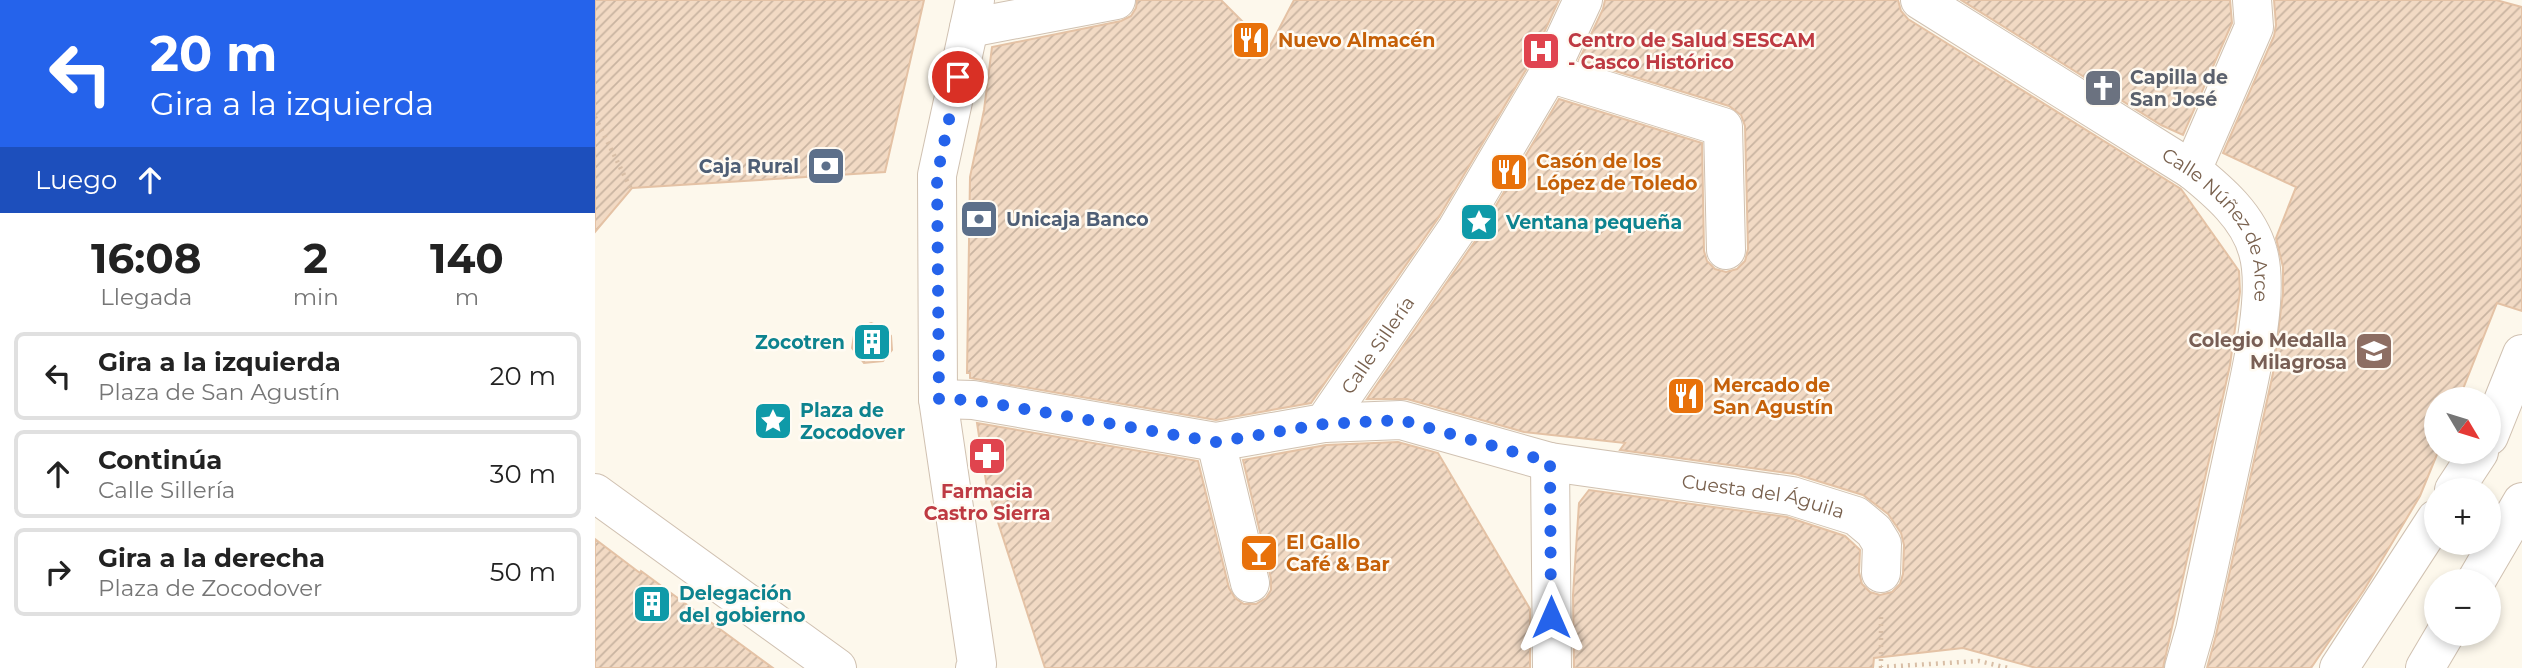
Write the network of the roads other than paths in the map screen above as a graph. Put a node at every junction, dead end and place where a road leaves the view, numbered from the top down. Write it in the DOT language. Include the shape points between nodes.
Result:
graph roads {
  1 [pos="1116,0"];
  2 [pos="1583,0"];
  3 [pos="1920,0"];
  4 [pos="2252,0"];
  5 [pos="972,14"];
  6 [pos="1549,73"];
  7 [pos="2192,170"];
  8 [pos="1726,250"];
  9 [pos="2522,355"];
  10 [pos="939,399"];
  11 [pos="2501,407"];
  12 [pos="1324,424"];
  13 [pos="1216,442"];
  14 [pos="1550,462"];
  15 [pos="595,493"];
  16 [pos="2522,502"];
  17 [pos="2424,537"];
  18 [pos="2483,569"];
  19 [pos="1881,573"];
  20 [pos="1249,583"];
  21 [pos="2438,646"];
  22 [pos="837,668"];
  23 [pos="975,668"];
  24 [pos="1552,668"];
  25 [pos="2184,668"];
  26 [pos="2339,668"];
  27 [pos="2425,668"];
  1 -- 5 [label="street"];
  2 -- 6 [label="street, Calle Sillería"];
  3 -- 7 [label="street, Calle Núñez de Arce"];
  4 -- 7 [label="street" via="2254,27"];
  5 -- 10 [label="street" via="937,176"];
  6 -- 8 [label="street" via="1723,127"];
  6 -- 12 [label="street, Calle Sillería" via="1457,229"];
  7 -- 25 [label="street, Calle Núñez de Arce" via="2222,195 2245,225 2258,251 2262,282 2253,361"];
  9 -- 11 [label="street"];
  10 -- 13 [label="street" via="973,400"];
  10 -- 23 [label="street"];
  12 -- 13 [label="street"];
  12 -- 14 [label="street, Cuesta del Águila" via="1401,420"];
  13 -- 20 [label="street"];
  14 -- 19 [label="street, Cuesta del Águila" via="1793,496 1856,516 1882,544"];
  14 -- 24 [label="street"];
  15 -- 22 [label="street"];
  16 -- 18 [label="street"];
  17 -- 26 [label="street"];
  21 -- 27 [label="street"];
}
